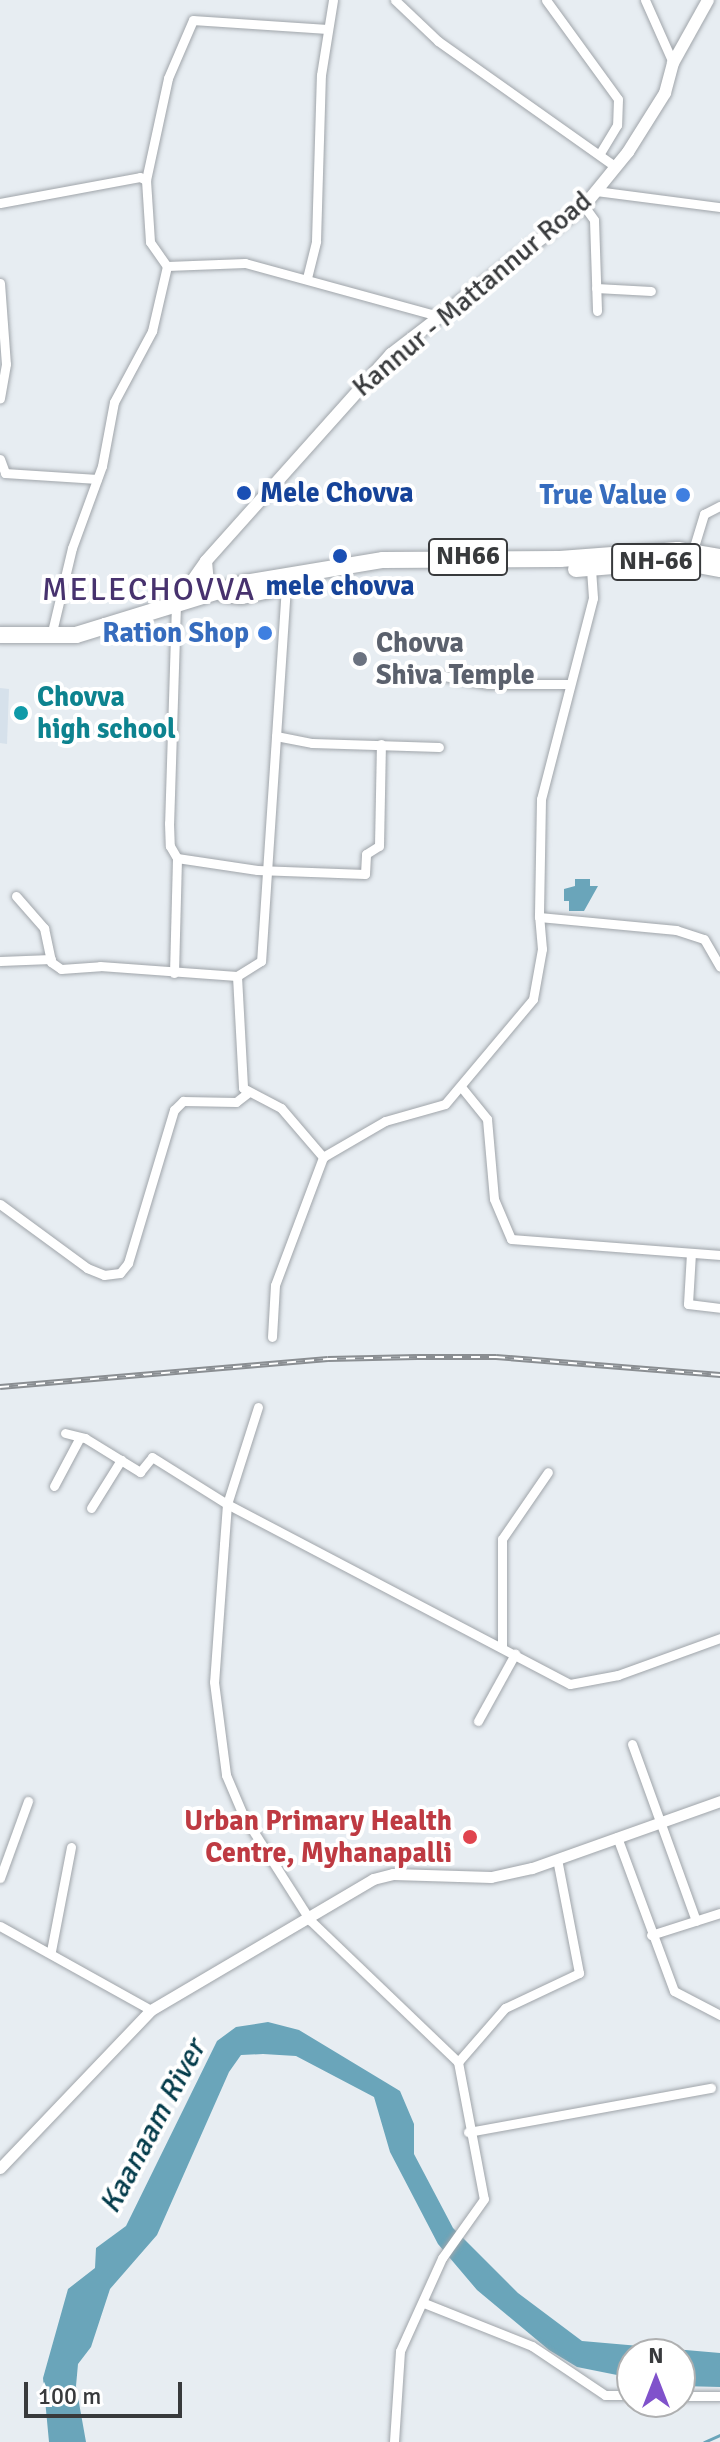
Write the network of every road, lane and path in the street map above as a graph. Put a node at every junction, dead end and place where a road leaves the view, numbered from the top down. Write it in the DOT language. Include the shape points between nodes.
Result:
graph roads {
  1 [pos="333,0"];
  2 [pos="395,0"];
  3 [pos="546,0"];
  4 [pos="645,0"];
  5 [pos="708,0"];
  6 [pos="327,29"];
  7 [pos="673,63"];
  8 [pos="600,153"];
  9 [pos="616,167"];
  10 [pos="146,180"];
  11 [pos="596,191"];
  12 [pos="0,203"];
  13 [pos="584,206"];
  14 [pos="720,207"];
  15 [pos="167,266"];
  16 [pos="307,278"];
  17 [pos="0,283"];
  18 [pos="596,288"];
  19 [pos="651,291"];
  20 [pos="597,311"];
  21 [pos="439,316"];
  22 [pos="0,398"];
  23 [pos="0,459"];
  24 [pos="97,479"];
  25 [pos="720,506"];
  26 [pos="693,550"];
  27 [pos="720,557"];
  28 [pos="206,561"];
  29 [pos="591,563"];
  30 [pos="720,569"];
  31 [pos="286,581"];
  32 [pos="218,593"];
  33 [pos="176,604"];
  34 [pos="0,635"];
  35 [pos="51,636"];
  36 [pos="444,676"];
  37 [pos="568,684"];
  38 [pos="276,736"];
  39 [pos="381,744"];
  40 [pos="439,747"];
  41 [pos="177,858"];
  42 [pos="268,870"];
  43 [pos="16,896"];
  44 [pos="539,917"];
  45 [pos="51,959"];
  46 [pos="0,961"];
  47 [pos="720,967"];
  48 [pos="174,973"];
  49 [pos="237,976"];
  50 [pos="462,1088"];
  51 [pos="249,1092"];
  52 [pos="323,1157"];
  53 [pos="0,1204"];
  54 [pos="691,1253"];
  55 [pos="720,1255"];
  56 [pos="720,1308"];
  57 [pos="272,1337"];
  58 [pos="258,1407"];
  59 [pos="65,1433"];
  60 [pos="80,1437"];
  61 [pos="121,1460"];
  62 [pos="548,1472"];
  63 [pos="54,1486"];
  64 [pos="227,1504"];
  65 [pos="91,1508"];
  66 [pos="720,1638"];
  67 [pos="502,1647"];
  68 [pos="515,1654"];
  69 [pos="478,1721"];
  70 [pos="632,1744"];
  71 [pos="28,1801"];
  72 [pos="720,1801"];
  73 [pos="657,1822"];
  74 [pos="617,1837"];
  75 [pos="71,1847"];
  76 [pos="557,1859"];
  77 [pos="0,1878"];
  78 [pos="720,1913"];
  79 [pos="310,1920"];
  80 [pos="696,1921"];
  81 [pos="0,1926"];
  82 [pos="651,1935"];
  83 [pos="51,1951"];
  84 [pos="151,2010"];
  85 [pos="720,2015"];
  86 [pos="458,2062"];
  87 [pos="711,2088"];
  88 [pos="468,2132"];
  89 [pos="1,2165"];
  90 [pos="424,2303"];
  91 [pos="616,2395"];
  92 [pos="696,2396"];
  93 [pos="720,2396"];
  94 [pos="394,2442"];
  1 -- 6 [label="street"];
  2 -- 8 [label="street" via="438,41"];
  3 -- 8 [label="street" via="618,99 617,125"];
  4 -- 7 [label="street"];
  5 -- 7 [label="main road, Kannur - Mattannur Road"];
  6 -- 10 [label="street" via="193,20 168,78"];
  6 -- 16 [label="street" via="316,241"];
  7 -- 9 [label="main road, Kannur - Mattannur Road" via="665,93"];
  8 -- 9 [label="street"];
  9 -- 11 [label="main road, Kannur - Mattannur Road"];
  10 -- 12 [label="street" via="109,180"];
  10 -- 15 [label="street" via="150,242"];
  11 -- 13 [label="main road, Kannur - Mattannur Road"];
  11 -- 14 [label="street"];
  13 -- 18 [label="street" via="594,220"];
  13 -- 21 [label="main road, Kannur - Mattannur Road"];
  15 -- 16 [label="street" via="245,263"];
  15 -- 24 [label="street" via="152,331 114,402"];
  16 -- 21 [label="street" via="360,298"];
  17 -- 22 [label="street" via="6,364"];
  18 -- 19 [label="street"];
  18 -- 20 [label="street"];
  21 -- 28 [label="main road, Kannur - Mattannur Road" via="349,396"];
  23 -- 24 [label="street" via="5,473"];
  24 -- 35 [label="street" via="72,548"];
  25 -- 26 [label="street" via="704,514"];
  26 -- 27 [label="highway, NH66"];
  26 -- 29 [label="highway, NH66"];
  28 -- 32 [label="main road" via="208,584"];
  28 -- 33 [label="main road, Kannur - Mattannur Road"];
  29 -- 30 [label="highway, NH-66" via="689,561"];
  29 -- 31 [label="highway, NH66" via="383,560"];
  29 -- 37 [label="street" via="593,598"];
  31 -- 32 [label="highway, NH66"];
  31 -- 38 [label="street"];
  32 -- 33 [label="highway, NH66"];
  33 -- 35 [label="highway, NH66" via="76,635"];
  33 -- 41 [label="street" via="169,823 170,846"];
  34 -- 35 [label="highway, NH66"];
  36 -- 37 [label="street" via="502,685"];
  37 -- 44 [label="street" via="538,826"];
  38 -- 39 [label="street" via="288,741"];
  38 -- 42 [label="street"];
  39 -- 40 [label="street"];
  39 -- 42 [label="street" via="379,846 366,854 365,874"];
  41 -- 42 [label="street"];
  41 -- 48 [label="street"];
  42 -- 49 [label="street" via="261,961"];
  43 -- 45 [label="street" via="44,928"];
  44 -- 47 [label="street" via="676,930 704,939"];
  44 -- 50 [label="street" via="542,949 533,999"];
  45 -- 46 [label="street"];
  45 -- 48 [label="street" via="61,969 100,966"];
  48 -- 49 [label="street"];
  49 -- 51 [label="street" via="241,1081"];
  50 -- 52 [label="street" via="445,1104 385,1121"];
  50 -- 54 [label="street" via="487,1119 494,1199 511,1239"];
  51 -- 52 [label="street" via="281,1108"];
  51 -- 53 [label="street" via="236,1102 183,1101 174,1110 128,1263 120,1273 104,1275 87,1268"];
  52 -- 57 [label="street" via="275,1285"];
  54 -- 55 [label="street"];
  54 -- 56 [label="street" via="688,1304"];
  58 -- 64 [label="street"];
  59 -- 60 [label="street"];
  60 -- 61 [label="street"];
  60 -- 63 [label="street"];
  61 -- 64 [label="street" via="140,1472 152,1457"];
  61 -- 65 [label="street"];
  62 -- 67 [label="street" via="502,1539"];
  64 -- 67 [label="street"];
  64 -- 79 [label="street" via="214,1682 226,1775 256,1838"];
  66 -- 68 [label="street" via="580,1685"];
  67 -- 68 [label="street"];
  68 -- 69 [label="street"];
  70 -- 73 [label="street"];
  71 -- 77 [label="street"];
  72 -- 73 [label="street"];
  73 -- 74 [label="street"];
  73 -- 80 [label="street"];
  74 -- 76 [label="street"];
  74 -- 82 [label="street"];
  75 -- 83 [label="street"];
  76 -- 79 [label="street" via="491,1877 393,1874 373,1879"];
  76 -- 86 [label="street" via="579,1973 505,2008"];
  78 -- 80 [label="street"];
  79 -- 84 [label="street"];
  79 -- 86 [label="street"];
  80 -- 82 [label="street"];
  81 -- 83 [label="street"];
  82 -- 85 [label="street" via="674,1991"];
  83 -- 84 [label="street"];
  84 -- 89 [label="street"];
  86 -- 88 [label="street"];
  87 -- 88 [label="street"];
  88 -- 90 [label="street" via="484,2199 442,2258"];
  90 -- 91 [label="street" via="532,2346 605,2395"];
  90 -- 94 [label="street" via="400,2351"];
  92 -- 93 [label="street"];
}
